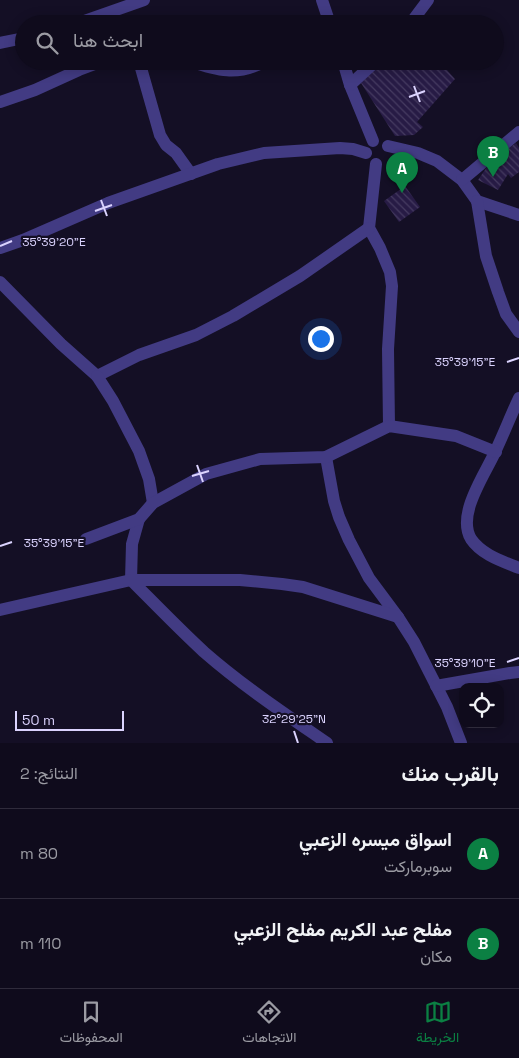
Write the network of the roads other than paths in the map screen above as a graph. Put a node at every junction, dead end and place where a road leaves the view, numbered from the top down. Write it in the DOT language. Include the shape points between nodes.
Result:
graph roads {
  1 [pos="144,0"];
  2 [pos="322,0"];
  3 [pos="428,0"];
  4 [pos="102,15"];
  5 [pos="327,15"];
  6 [pos="417,15"];
  7 [pos="15,40"];
  8 [pos="0,43"];
  9 [pos="79,70"];
  10 [pos="142,70"];
  11 [pos="220,70"];
  12 [pos="246,70"];
  13 [pos="346,70"];
  14 [pos="366,70"];
  15 [pos="350,85"];
  16 [pos="0,102"];
  17 [pos="519,132"];
  18 [pos="374,141"];
  19 [pos="388,146"];
  20 [pos="366,154"];
  21 [pos="376,164"];
  22 [pos="191,174"];
  23 [pos="462,180"];
  24 [pos="477,201"];
  25 [pos="519,215"];
  26 [pos="369,228"];
  27 [pos="0,248"];
  28 [pos="0,282"];
  29 [pos="519,332"];
  30 [pos="97,376"];
  31 [pos="519,398"];
  32 [pos="389,426"];
  33 [pos="496,452"];
  34 [pos="326,457"];
  35 [pos="153,503"];
  36 [pos="139,519"];
  37 [pos="86,539"];
  38 [pos="519,568"];
  39 [pos="131,580"];
  40 [pos="0,610"];
  41 [pos="398,617"];
  42 [pos="519,672"];
  43 [pos="436,686"];
  44 [pos="327,743"];
  45 [pos="461,743"];
  1 -- 4 [label="street"];
  2 -- 5 [label="street"];
  3 -- 6 [label="street"];
  7 -- 8 [label="street"];
  9 -- 16 [label="street"];
  10 -- 22 [label="street" via="160,135"];
  11 -- 12 [label="street"];
  13 -- 15 [label="street"];
  14 -- 15 [label="street"];
  15 -- 18 [label="street"];
  17 -- 23 [label="street"];
  18 -- 19 [label="street"];
  18 -- 20 [label="street"];
  19 -- 21 [label="street" via="385,160"];
  19 -- 23 [label="street" via="418,152"];
  20 -- 21 [label="street"];
  20 -- 22 [label="street" via="340,148 264,154 218,164"];
  21 -- 26 [label="street"];
  22 -- 27 [label="street" via="108,203"];
  23 -- 24 [label="street"];
  24 -- 25 [label="street"];
  24 -- 29 [label="street" via="486,256 506,314"];
  26 -- 30 [label="street" via="300,276 233,316"];
  26 -- 32 [label="street" via="387,264 392,286 388,349"];
  28 -- 30 [label="street"];
  30 -- 35 [label="street" via="139,451"];
  31 -- 33 [label="street"];
  32 -- 33 [label="street" via="456,436"];
  32 -- 34 [label="street"];
  33 -- 38 [label="street" via="474,495 467,526 477,547"];
  34 -- 35 [label="street" via="260,459 206,474"];
  34 -- 41 [label="street" via="338,517 368,578"];
  35 -- 36 [label="street"];
  36 -- 37 [label="street"];
  36 -- 39 [label="street" via="132,544"];
  39 -- 40 [label="street"];
  39 -- 41 [label="street" via="240,580 304,587"];
  39 -- 44 [label="street" via="206,654"];
  41 -- 43 [label="street"];
  42 -- 43 [label="street"];
  43 -- 45 [label="street"];
}
